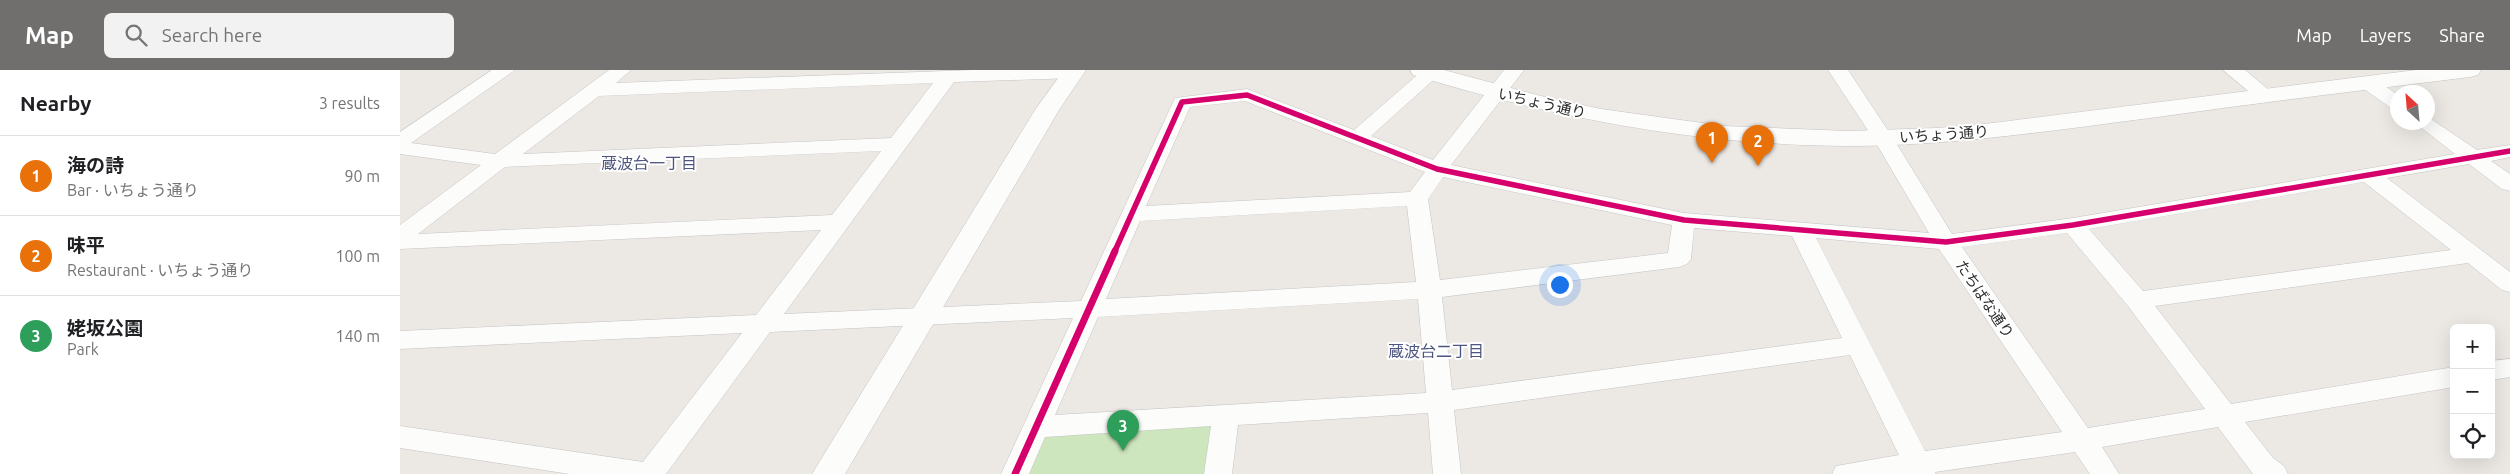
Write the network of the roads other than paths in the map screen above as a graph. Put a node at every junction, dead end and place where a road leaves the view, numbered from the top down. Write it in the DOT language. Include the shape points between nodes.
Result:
graph roads {
  1 [pos="505,70"];
  2 [pos="621,70"];
  3 [pos="1514,70"];
  4 [pos="1838,70"];
  5 [pos="2233,70"];
  6 [pos="2470,70"];
  7 [pos="1074,71"];
  8 [pos="1426,72"];
  9 [pos="844,75"];
  10 [pos="948,77"];
  11 [pos="2368,83"];
  12 [pos="594,90"];
  13 [pos="1497,93"];
  14 [pos="2266,96"];
  15 [pos="2390,98"];
  16 [pos="2435,130"];
  17 [pos="1357,138"];
  18 [pos="1883,138"];
  19 [pos="400,141"];
  20 [pos="896,144"];
  21 [pos="400,148"];
  22 [pos="2510,151"];
  23 [pos="2471,156"];
  24 [pos="500,161"];
  25 [pos="1437,169"];
  26 [pos="2367,174"];
  27 [pos="2510,184"];
  28 [pos="1417,199"];
  29 [pos="1132,214"];
  30 [pos="1684,220"];
  31 [pos="838,222"];
  32 [pos="2073,225"];
  33 [pos="1801,231"];
  34 [pos="400,236"];
  35 [pos="400,242"];
  36 [pos="1946,242"];
  37 [pos="2472,255"];
  38 [pos="2510,284"];
  39 [pos="1429,290"];
  40 [pos="2136,300"];
  41 [pos="1089,309"];
  42 [pos="924,316"];
  43 [pos="764,324"];
  44 [pos="406,344"];
  45 [pos="1856,345"];
  46 [pos="2510,368"];
  47 [pos="2495,370"];
  48 [pos="2450,378"];
  49 [pos="1439,402"];
  50 [pos="1226,414"];
  51 [pos="2224,416"];
  52 [pos="1036,427"];
  53 [pos="400,437"];
  54 [pos="2081,440"];
  55 [pos="1919,469"];
  56 [pos="644,474"];
  57 [pos="650,474"];
  58 [pos="828,474"];
  59 [pos="1015,474"];
  60 [pos="1218,474"];
  61 [pos="1447,474"];
  62 [pos="1846,474"];
  63 [pos="2105,474"];
  64 [pos="2274,474"];
  1 -- 19 [label="street"];
  2 -- 12 [label="street"];
  3 -- 13 [label="street"];
  4 -- 18 [label="street, たちばな通り"];
  5 -- 14 [label="street"];
  6 -- 11 [label="street, いちょう通り"];
  7 -- 10 [label="street"];
  7 -- 42 [label="street"];
  8 -- 13 [label="street, いちょう通り"];
  8 -- 17 [label="street"];
  9 -- 10 [label="street"];
  9 -- 12 [label="street"];
  10 -- 20 [label="street"];
  11 -- 14 [label="street, いちょう通り"];
  11 -- 15 [label="street"];
  12 -- 24 [label="street"];
  13 -- 18 [label="street, いちょう通り" via="1587,114 1663,126 1736,134"];
  13 -- 25 [label="street"];
  14 -- 18 [label="street, いちょう通り" via="1993,130"];
  16 -- 23 [label="street"];
  17 -- 25 [label="street"];
  17 -- 29 [label="street" via="1247,95 1182,102"];
  18 -- 36 [label="street, たちばな通り"];
  20 -- 24 [label="street"];
  20 -- 31 [label="street"];
  21 -- 24 [label="street"];
  22 -- 23 [label="street"];
  23 -- 26 [label="street"];
  23 -- 27 [label="street"];
  24 -- 34 [label="street"];
  25 -- 28 [label="street"];
  25 -- 30 [label="street"];
  26 -- 32 [label="street"];
  26 -- 37 [label="street"];
  28 -- 29 [label="street"];
  28 -- 39 [label="street"];
  29 -- 41 [label="street"];
  30 -- 33 [label="street"];
  30 -- 39 [label="street" via="1679,259"];
  31 -- 35 [label="street"];
  31 -- 43 [label="street"];
  32 -- 36 [label="street"];
  32 -- 40 [label="street"];
  33 -- 36 [label="street"];
  33 -- 45 [label="street"];
  36 -- 54 [label="street, たちばな通り"];
  37 -- 38 [label="street"];
  37 -- 40 [label="street"];
  39 -- 41 [label="street"];
  39 -- 49 [label="street"];
  40 -- 51 [label="street"];
  41 -- 42 [label="street"];
  41 -- 52 [label="street"];
  42 -- 43 [label="street"];
  42 -- 58 [label="street"];
  43 -- 44 [label="street"];
  43 -- 57 [label="street"];
  45 -- 49 [label="street"];
  45 -- 55 [label="street"];
  46 -- 47 [label="street"];
  48 -- 51 [label="street"];
  49 -- 50 [label="street"];
  49 -- 61 [label="street"];
  50 -- 52 [label="street"];
  50 -- 60 [label="street"];
  51 -- 54 [label="street"];
  51 -- 64 [label="street" via="2263,466"];
  52 -- 59 [label="street"];
  53 -- 56 [label="street"];
  54 -- 55 [label="street"];
  54 -- 63 [label="street, たちばな通り"];
  55 -- 62 [label="street"];
}
